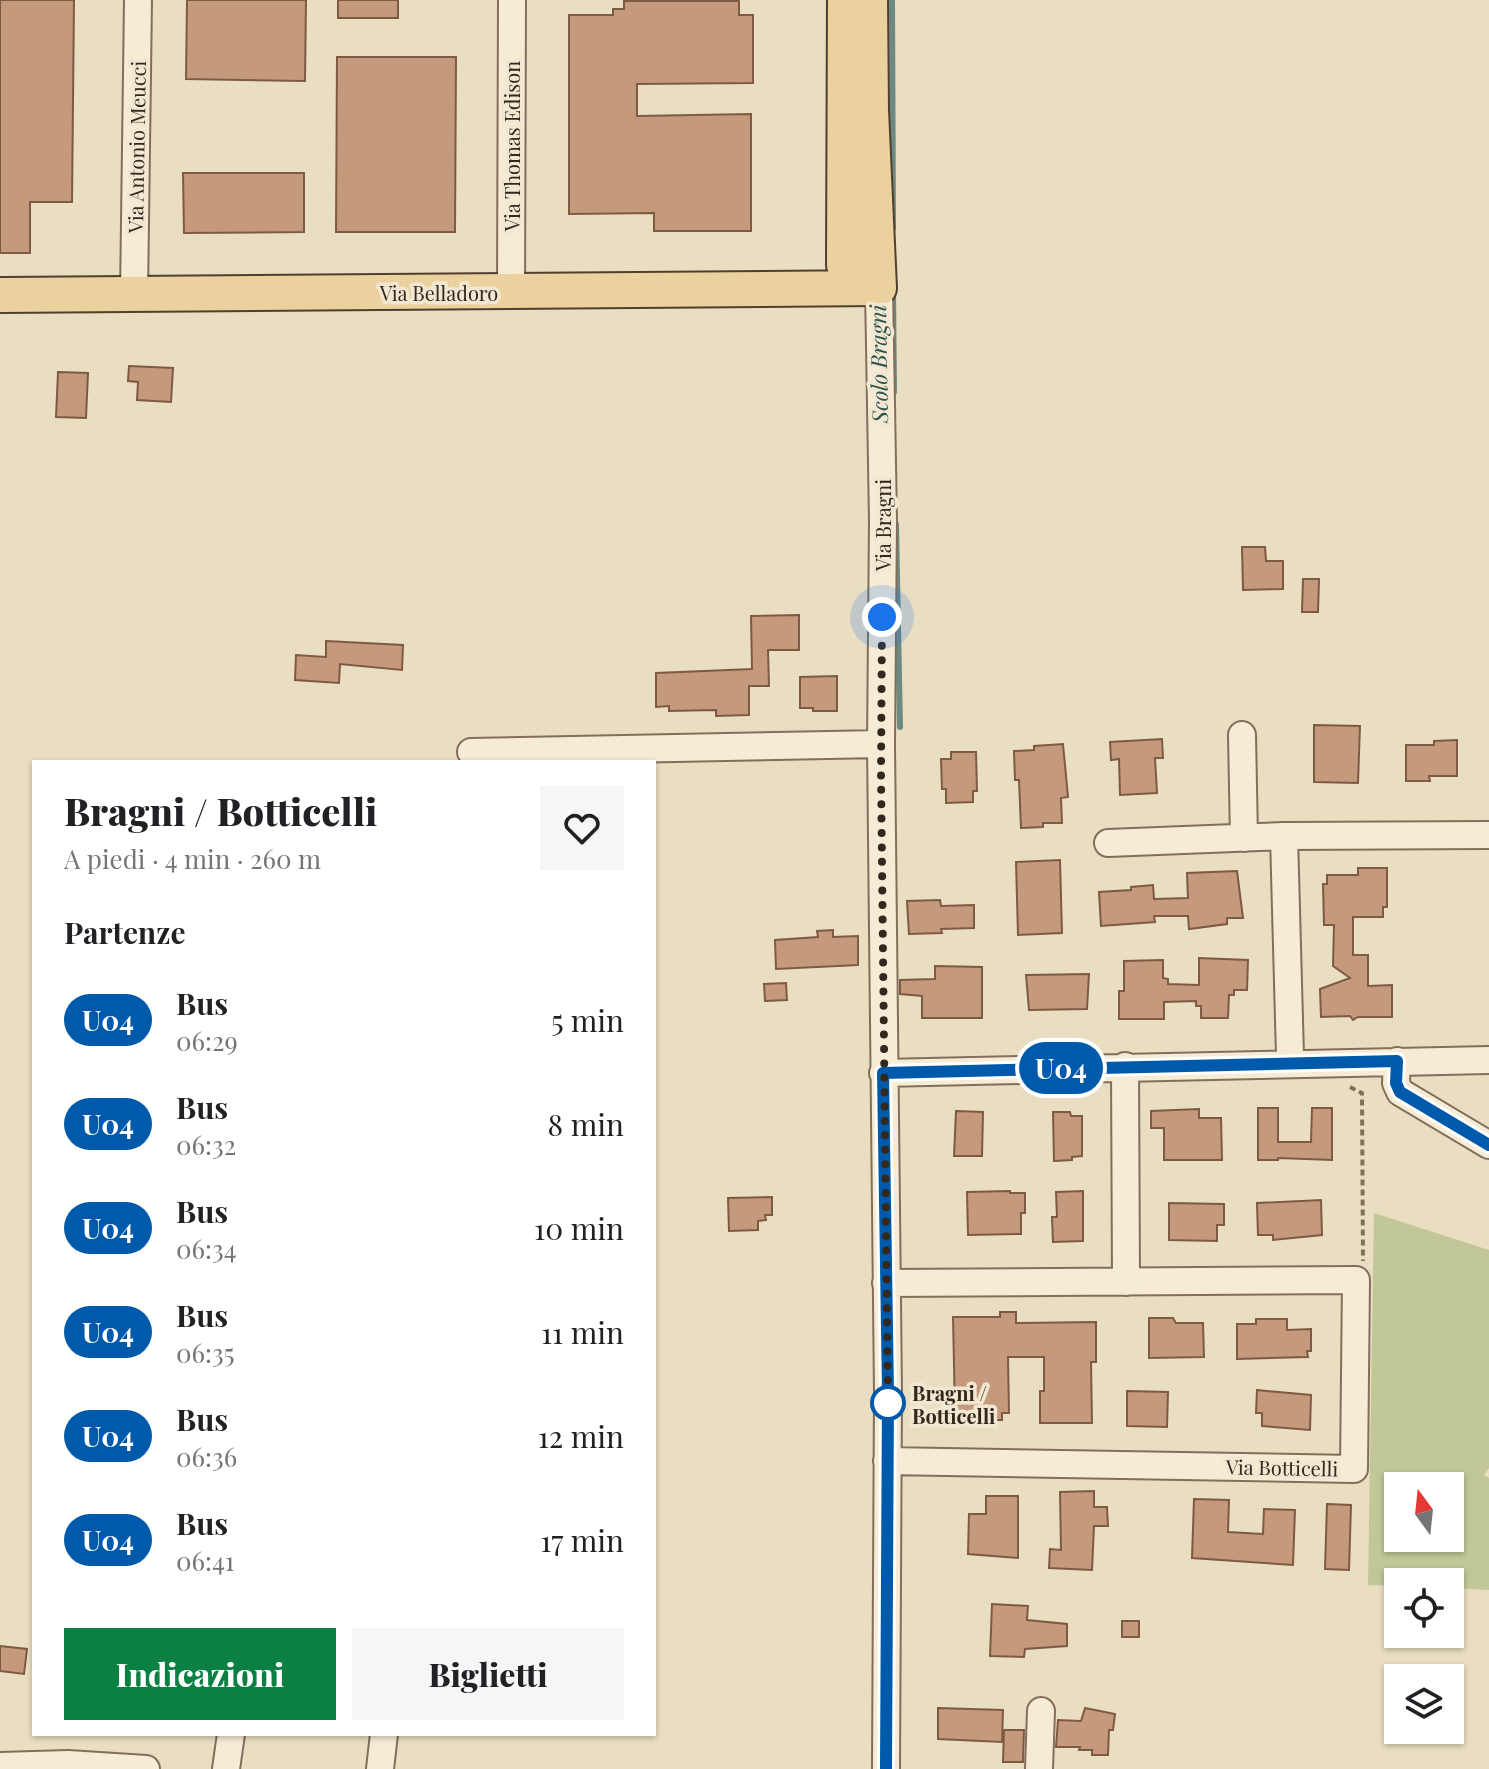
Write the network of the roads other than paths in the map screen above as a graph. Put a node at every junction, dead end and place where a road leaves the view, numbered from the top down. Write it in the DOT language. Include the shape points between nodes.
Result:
graph roads {
  1 [pos="138,0"];
  2 [pos="512,0"];
  3 [pos="845,0"];
  4 [pos="870,0"];
  5 [pos="844,278"];
  6 [pos="879,288"];
  7 [pos="511,292"];
  8 [pos="0,295"];
  9 [pos="134,295"];
  10 [pos="1242,735"];
  11 [pos="881,744"];
  12 [pos="471,752"];
  13 [pos="1489,835"];
  14 [pos="1284,836"];
  15 [pos="1244,838"];
  16 [pos="1108,843"];
  17 [pos="1489,1060"];
  18 [pos="1397,1061"];
  19 [pos="1287,1064"];
  20 [pos="1125,1066"];
  21 [pos="883,1073"];
  22 [pos="1489,1145"];
  23 [pos="1126,1282"];
  24 [pos="886,1283"];
  25 [pos="887,1461"];
  26 [pos="1041,1711"];
  27 [pos="231,1736"];
  28 [pos="384,1736"];
  29 [pos="0,1766"];
  30 [pos="137,1769"];
  31 [pos="226,1769"];
  32 [pos="380,1769"];
  33 [pos="886,1769"];
  34 [pos="1039,1769"];
  1 -- 9 [label="street, Via Antonio Meucci"];
  2 -- 7 [label="street, Via Thomas Edison"];
  3 -- 5 [label="main road"];
  4 -- 6 [label="main road, Via Bragni"];
  5 -- 6 [label="main road"];
  5 -- 7 [label="main road, Via Belladoro"];
  6 -- 11 [label="street, Via Bragni"];
  7 -- 9 [label="main road, Via Belladoro"];
  8 -- 9 [label="main road, Via Belladoro"];
  10 -- 15 [label="street"];
  11 -- 12 [label="street"];
  11 -- 21 [label="street, Via Bragni"];
  13 -- 14 [label="street"];
  14 -- 15 [label="street"];
  14 -- 19 [label="street"];
  15 -- 16 [label="street"];
  17 -- 18 [label="street"];
  18 -- 19 [label="street"];
  18 -- 22 [label="street" via="1400,1092"];
  19 -- 20 [label="street"];
  20 -- 21 [label="street"];
  20 -- 23 [label="street"];
  21 -- 24 [label="street, Via Bragni"];
  23 -- 24 [label="street"];
  23 -- 25 [label="street, Via Botticelli" via="1356,1280 1354,1469"];
  24 -- 25 [label="street, Via Bragni"];
  25 -- 33 [label="street, Via Bragni"];
  26 -- 34 [label="street"];
  27 -- 31 [label="street"];
  28 -- 32 [label="street"];
  29 -- 30 [label="street"];
}
